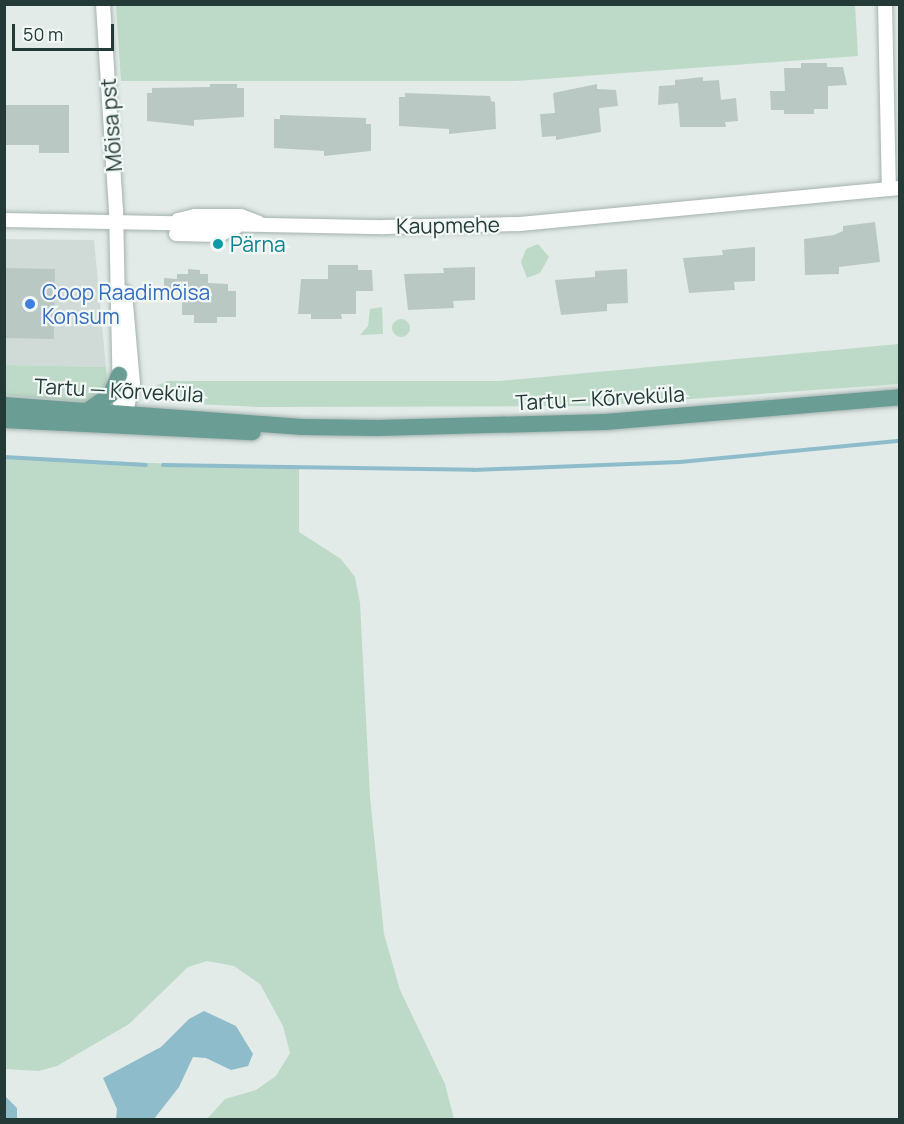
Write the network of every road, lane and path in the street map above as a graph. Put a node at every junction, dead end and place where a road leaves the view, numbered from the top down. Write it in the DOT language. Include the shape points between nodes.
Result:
graph roads {
  1 [pos="103,4"];
  2 [pos="885,4"];
  3 [pos="894,189"];
  4 [pos="4,220"];
  5 [pos="116,224"];
  6 [pos="162,225"];
  7 [pos="266,226"];
  8 [pos="118,245"];
  9 [pos="119,375"];
  10 [pos="900,397"];
  11 [pos="4,405"];
  12 [pos="87,411"];
  13 [pos="4,420"];
  14 [pos="124,421"];
  1 -- 5 [label="street, Mõisa pst"];
  2 -- 3 [label="street, Kaupmehe"];
  3 -- 7 [label="street, Kaupmehe" via="519,224"];
  4 -- 5 [label="street, Kaupmehe"];
  5 -- 6 [label="street, Kaupmehe"];
  5 -- 8 [label="street, Mõisa pst"];
  6 -- 7 [label="street, Kaupmehe"];
  6 -- 7 [label="street" via="204,216 241,216"];
  8 -- 9 [label="street, Mõisa pst"];
  8 -- 14 [label="street, Mõisa pst" via="133,384"];
  9 -- 12 [label="main road" via="111,394"];
  9 -- 14 [label="street, Mõisa pst"];
  10 -- 14 [label="main road, Tartu — Kõrveküla" via="581,423 302,427"];
  11 -- 12 [label="main road, Tartu — Kõrveküla"];
  12 -- 14 [label="main road, Tartu — Kõrveküla"];
  13 -- 14 [label="main road, Tartu — Kõrveküla"];
}
